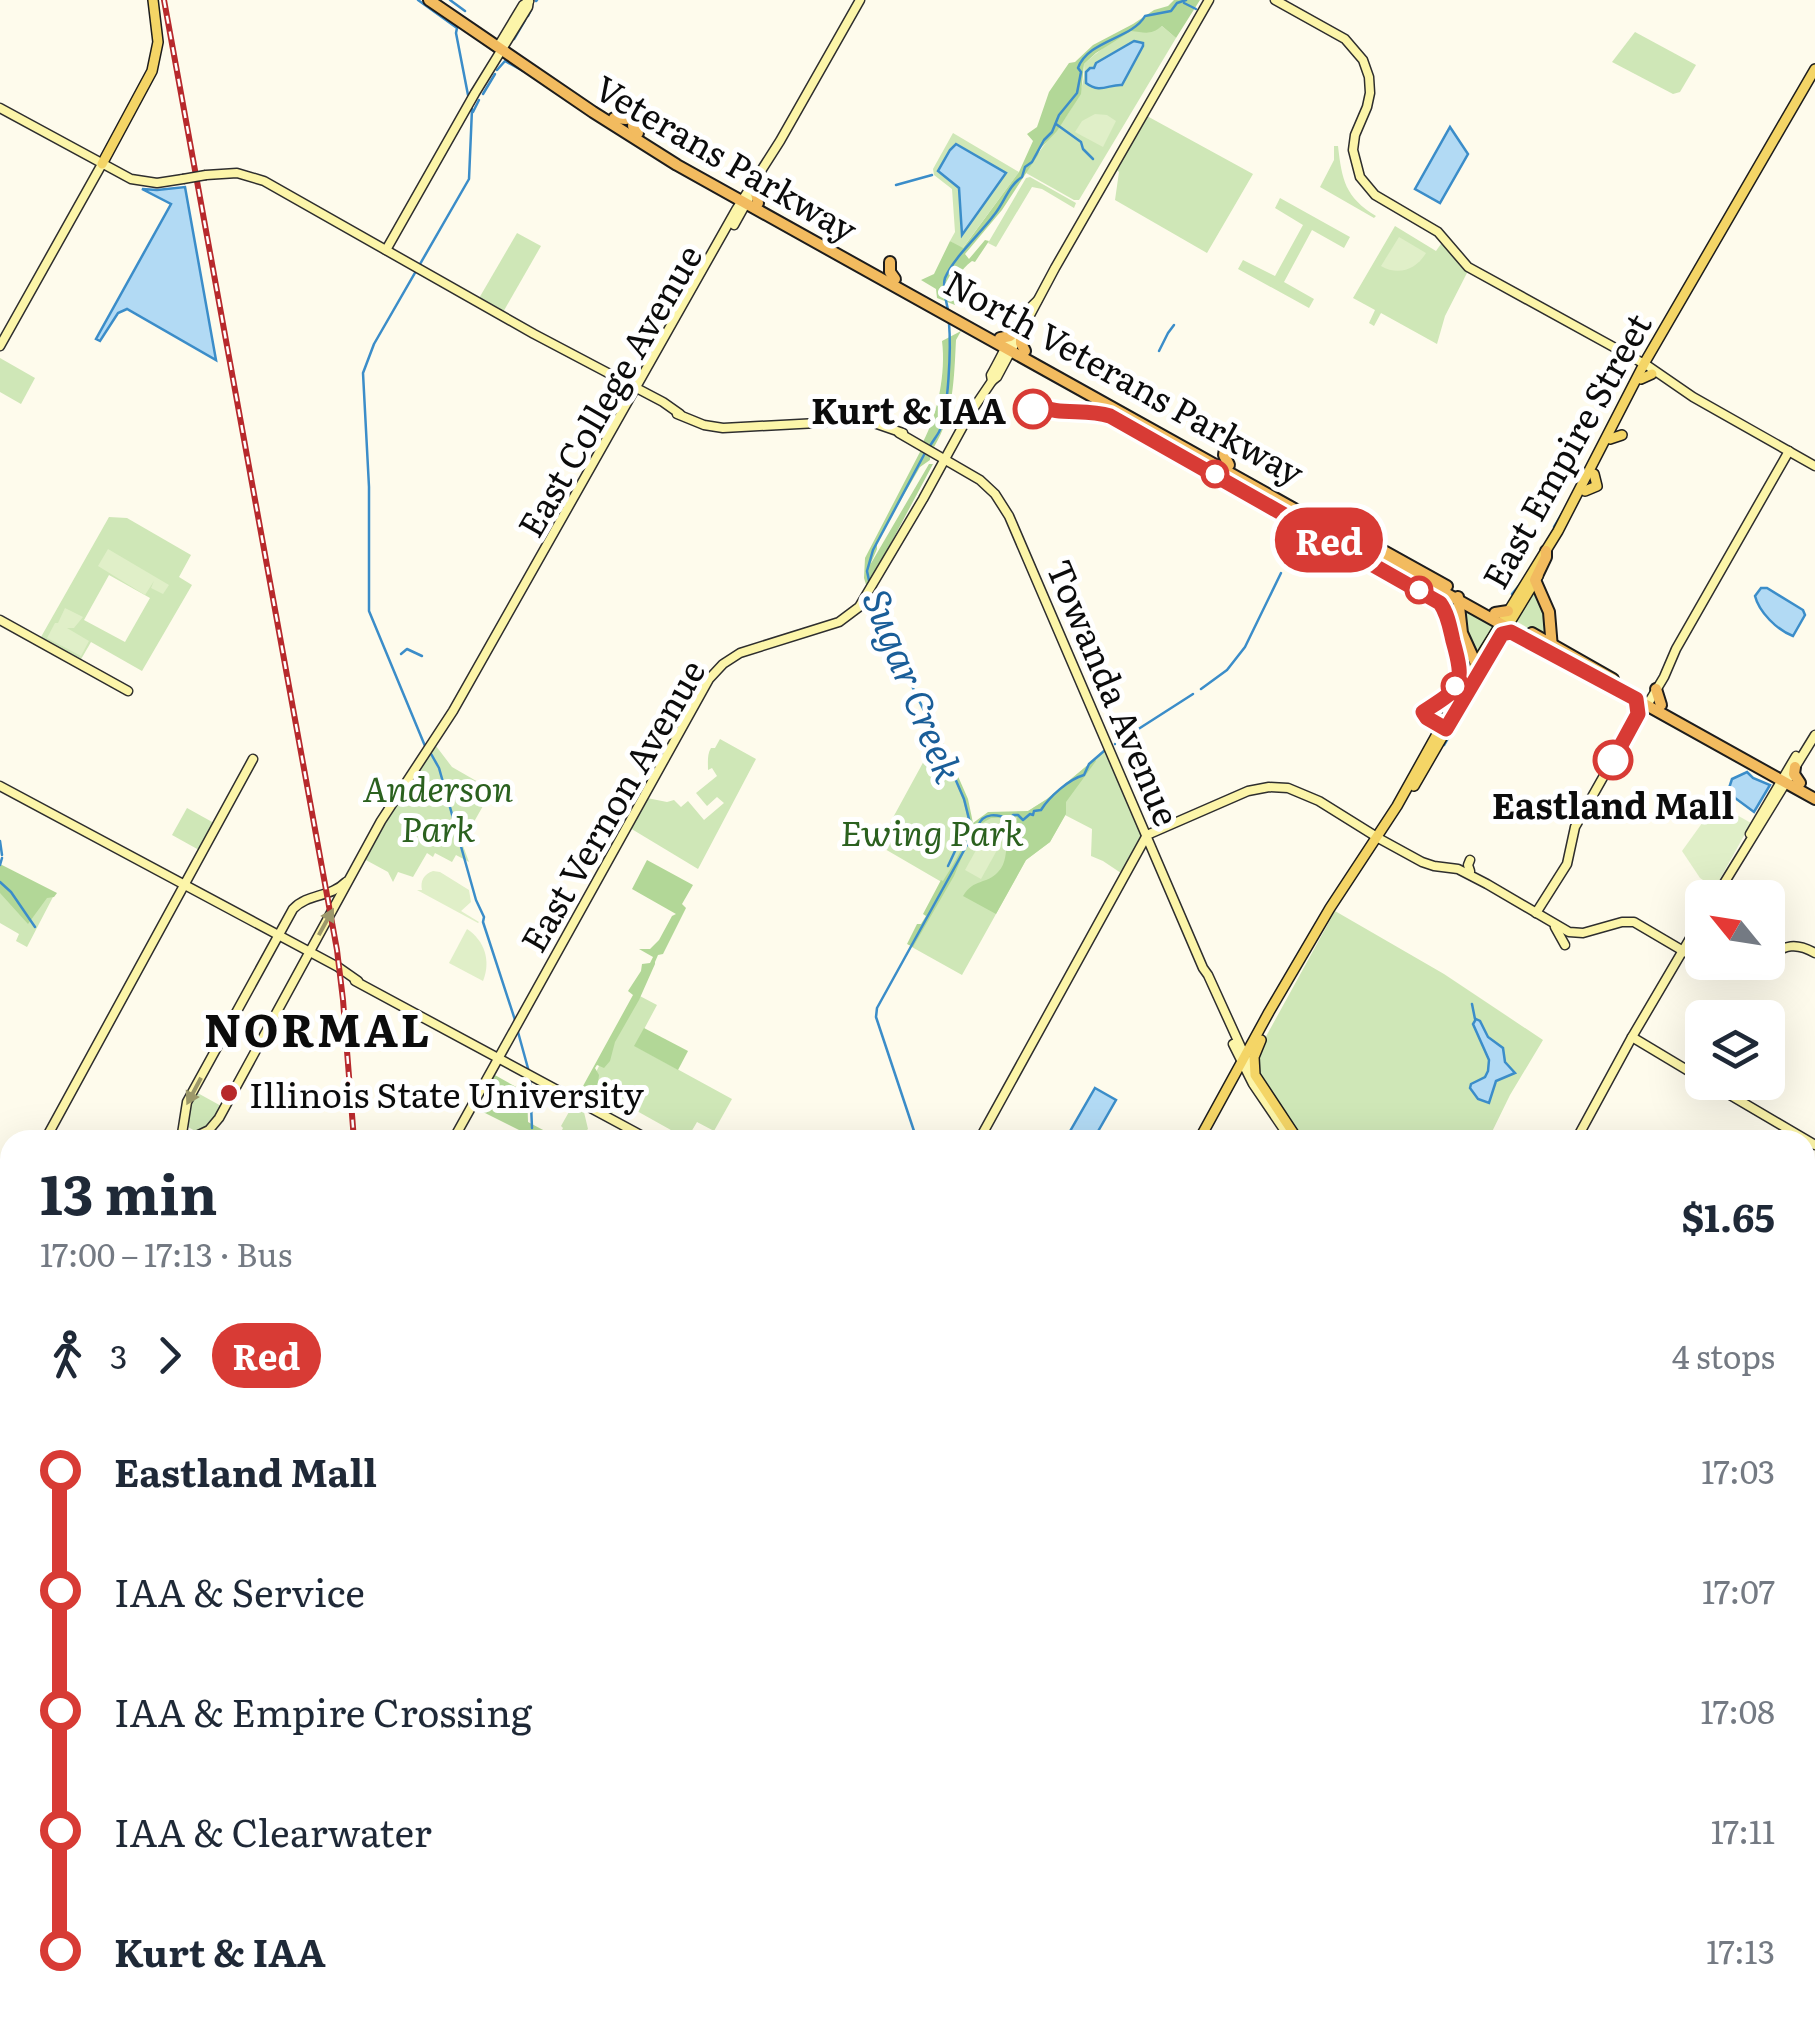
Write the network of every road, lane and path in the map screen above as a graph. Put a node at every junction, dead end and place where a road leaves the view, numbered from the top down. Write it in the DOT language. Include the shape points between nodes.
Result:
graph roads {
  1 [pos="153,0"];
  2 [pos="430,0"];
  3 [pos="441,0"];
  4 [pos="529,0"];
  5 [pos="860,0"];
  6 [pos="1208,0"];
  7 [pos="1274,0"];
  8 [pos="502,46"];
  9 [pos="1815,69"];
  10 [pos="1815,79"];
  11 [pos="795,93"];
  12 [pos="0,108"];
  13 [pos="798,108"];
  14 [pos="612,120"];
  15 [pos="636,136"];
  16 [pos="102,164"];
  17 [pos="745,200"];
  18 [pos="386,250"];
  19 [pos="870,269"];
  20 [pos="893,282"];
  21 [pos="687,297"];
  22 [pos="680,319"];
  23 [pos="0,346"];
  24 [pos="1010,347"];
  25 [pos="1644,367"];
  26 [pos="636,390"];
  27 [pos="1622,434"];
  28 [pos="1610,439"];
  29 [pos="1206,452"];
  30 [pos="1789,452"];
  31 [pos="944,457"];
  32 [pos="1228,464"];
  33 [pos="1815,466"];
  34 [pos="1546,551"];
  35 [pos="1537,578"];
  36 [pos="1454,595"];
  37 [pos="0,620"];
  38 [pos="1505,623"];
  39 [pos="1557,650"];
  40 [pos="1476,669"];
  41 [pos="128,691"];
  42 [pos="1464,693"];
  43 [pos="1647,702"];
  44 [pos="1444,726"];
  45 [pos="1815,727"];
  46 [pos="1815,735"];
  47 [pos="252,759"];
  48 [pos="1785,779"];
  49 [pos="0,786"];
  50 [pos="1815,791"];
  51 [pos="1815,798"];
  52 [pos="1142,824"];
  53 [pos="1159,829"];
  54 [pos="1146,835"];
  55 [pos="1379,836"];
  56 [pos="1152,848"];
  57 [pos="1136,852"];
  58 [pos="1470,860"];
  59 [pos="1440,867"];
  60 [pos="1470,871"];
  61 [pos="349,879"];
  62 [pos="1726,880"];
  63 [pos="1487,884"];
  64 [pos="184,885"];
  65 [pos="1536,914"];
  66 [pos="1553,923"];
  67 [pos="278,936"];
  68 [pos="1565,945"];
  69 [pos="1785,947"];
  70 [pos="1684,950"];
  71 [pos="1815,953"];
  72 [pos="312,956"];
  73 [pos="358,981"];
  74 [pos="1632,1038"];
  75 [pos="1257,1042"];
  76 [pos="498,1057"];
  77 [pos="1241,1059"];
  78 [pos="1685,1069"];
  79 [pos="1259,1084"];
  80 [pos="1738,1100"];
  81 [pos="1278,1117"];
  82 [pos="50,1130"];
  83 [pos="186,1130"];
  84 [pos="207,1130"];
  85 [pos="459,1130"];
  86 [pos="632,1130"];
  87 [pos="983,1130"];
  88 [pos="1205,1130"];
  89 [pos="1287,1130"];
  90 [pos="1581,1130"];
  91 [pos="1789,1130"];
  1 -- 16 [label="main road" via="157,50 148,83"];
  2 -- 8 [label="highway, Veterans Parkway"];
  3 -- 8 [label="highway, Veterans Parkway"];
  4 -- 8 [label="main road"];
  5 -- 13 [label="main road, East College Avenue"];
  6 -- 24 [label="main road, East Vernon Avenue"];
  7 -- 25 [label="main road" via="1345,39 1363,60 1370,93 1354,150 1370,190 1438,232 1468,267"];
  8 -- 14 [label="highway, Veterans Parkway"];
  8 -- 18 [label="main road"];
  9 -- 25 [label="main road, East Empire Street"];
  10 -- 25 [label="main road, East Empire Street"];
  11 -- 13 [label="main road"];
  12 -- 16 [label="main road"];
  13 -- 17 [label="main road, East College Avenue"];
  14 -- 15 [label="highway, Veterans Parkway"];
  14 -- 15 [label="highway" via="618,139"];
  14 -- 15 [label="highway" via="632,116"];
  15 -- 17 [label="highway, Veterans Parkway"];
  16 -- 18 [label="main road, bridge" via="142,182 230,172 258,178"];
  16 -- 23 [label="main road"];
  17 -- 19 [label="highway, Veterans Parkway"];
  17 -- 21 [label="main road, East College Avenue"];
  17 -- 22 [label="main road, East College Avenue"];
  18 -- 26 [label="main road"];
  19 -- 20 [label="highway, Veterans Parkway"];
  19 -- 20 [label="highway" via="874,287"];
  19 -- 20 [label="highway" via="888,262"];
  20 -- 24 [label="highway, North Veterans Parkway"];
  21 -- 22 [label="main road"];
  21 -- 26 [label="main road, East College Avenue"];
  22 -- 26 [label="main road, East College Avenue"];
  24 -- 29 [label="highway, North Veterans Parkway"];
  24 -- 31 [label="main road, East Vernon Avenue"];
  24 -- 36 [label="highway, North Veterans Parkway"];
  25 -- 28 [label="main road, East Empire Street"];
  25 -- 30 [label="main road"];
  25 -- 34 [label="main road, East Empire Street"];
  26 -- 31 [label="main road, Towanda Avenue" via="704,425 874,423"];
  26 -- 61 [label="main road, East College Avenue"];
  27 -- 28 [label="main road"];
  28 -- 35 [label="main road, East Empire Street"];
  29 -- 32 [label="highway, North Veterans Parkway"];
  29 -- 32 [label="highway" via="1222,448"];
  30 -- 33 [label="main road"];
  30 -- 43 [label="main road"];
  31 -- 52 [label="main road, Towanda Avenue" via="980,480 1010,516"];
  31 -- 76 [label="main road, East Vernon Avenue" via="856,610 749,649 710,679"];
  32 -- 36 [label="highway, North Veterans Parkway"];
  34 -- 35 [label="highway"];
  34 -- 38 [label="main road, East Empire Street"];
  35 -- 38 [label="main road, East Empire Street"];
  35 -- 39 [label="highway"];
  36 -- 38 [label="highway, North Veterans Parkway"];
  36 -- 40 [label="highway" via="1460,638"];
  37 -- 41 [label="main road"];
  38 -- 39 [label="highway, North Veterans Parkway"];
  38 -- 40 [label="main road, East Empire Street"];
  39 -- 43 [label="highway, North Veterans Parkway"];
  40 -- 42 [label="highway"];
  40 -- 42 [label="main road" via="1486,684 1477,682"];
  42 -- 44 [label="main road"];
  43 -- 48 [label="highway, North Veterans Parkway"];
  43 -- 65 [label="main road" via="1575,827 1568,862"];
  44 -- 55 [label="main road"];
  44 -- 55 [label="main road"];
  45 -- 48 [label="main road"];
  46 -- 48 [label="main road"];
  47 -- 64 [label="main road"];
  48 -- 50 [label="highway"];
  48 -- 51 [label="highway"];
  48 -- 62 [label="main road"];
  49 -- 64 [label="main road"];
  52 -- 53 [label="main road"];
  52 -- 54 [label="main road, Towanda Avenue"];
  53 -- 54 [label="main road"];
  53 -- 55 [label="main road" via="1269,787 1303,793"];
  54 -- 56 [label="main road, Towanda Avenue"];
  54 -- 57 [label="main road"];
  55 -- 59 [label="main road"];
  55 -- 75 [label="main road"];
  56 -- 57 [label="main road"];
  56 -- 77 [label="main road, Towanda Avenue"];
  57 -- 87 [label="main road"];
  58 -- 60 [label="main road"];
  59 -- 60 [label="main road"];
  59 -- 63 [label="main road"];
  60 -- 63 [label="main road"];
  61 -- 67 [label="main road" via="334,892 296,905"];
  72 -- 61 [label="main road, East College Avenue, one-way"];
  63 -- 65 [label="main road"];
  64 -- 67 [label="main road"];
  64 -- 82 [label="main road"];
  65 -- 66 [label="main road"];
  66 -- 68 [label="main road"];
  66 -- 70 [label="main road" via="1579,933 1634,922"];
  67 -- 72 [label="main road"];
  67 -- 83 [label="main road, one-way" via="187,1102"];
  69 -- 71 [label="main road"];
  70 -- 74 [label="main road"];
  72 -- 73 [label="main road"];
  72 -- 73 [label="main road" via="320,968"];
  72 -- 84 [label="main road, East College Avenue"];
  73 -- 76 [label="main road"];
  74 -- 78 [label="main road"];
  74 -- 90 [label="main road"];
  75 -- 77 [label="main road"];
  75 -- 79 [label="main road"];
  76 -- 85 [label="main road, East Vernon Avenue"];
  76 -- 86 [label="main road"];
  77 -- 79 [label="main road, Towanda Avenue"];
  77 -- 81 [label="main road, Towanda Avenue"];
  77 -- 88 [label="main road"];
  79 -- 81 [label="main road, Towanda Avenue"];
  80 -- 91 [label="main road"];
  81 -- 89 [label="main road, Towanda Avenue"];
}
